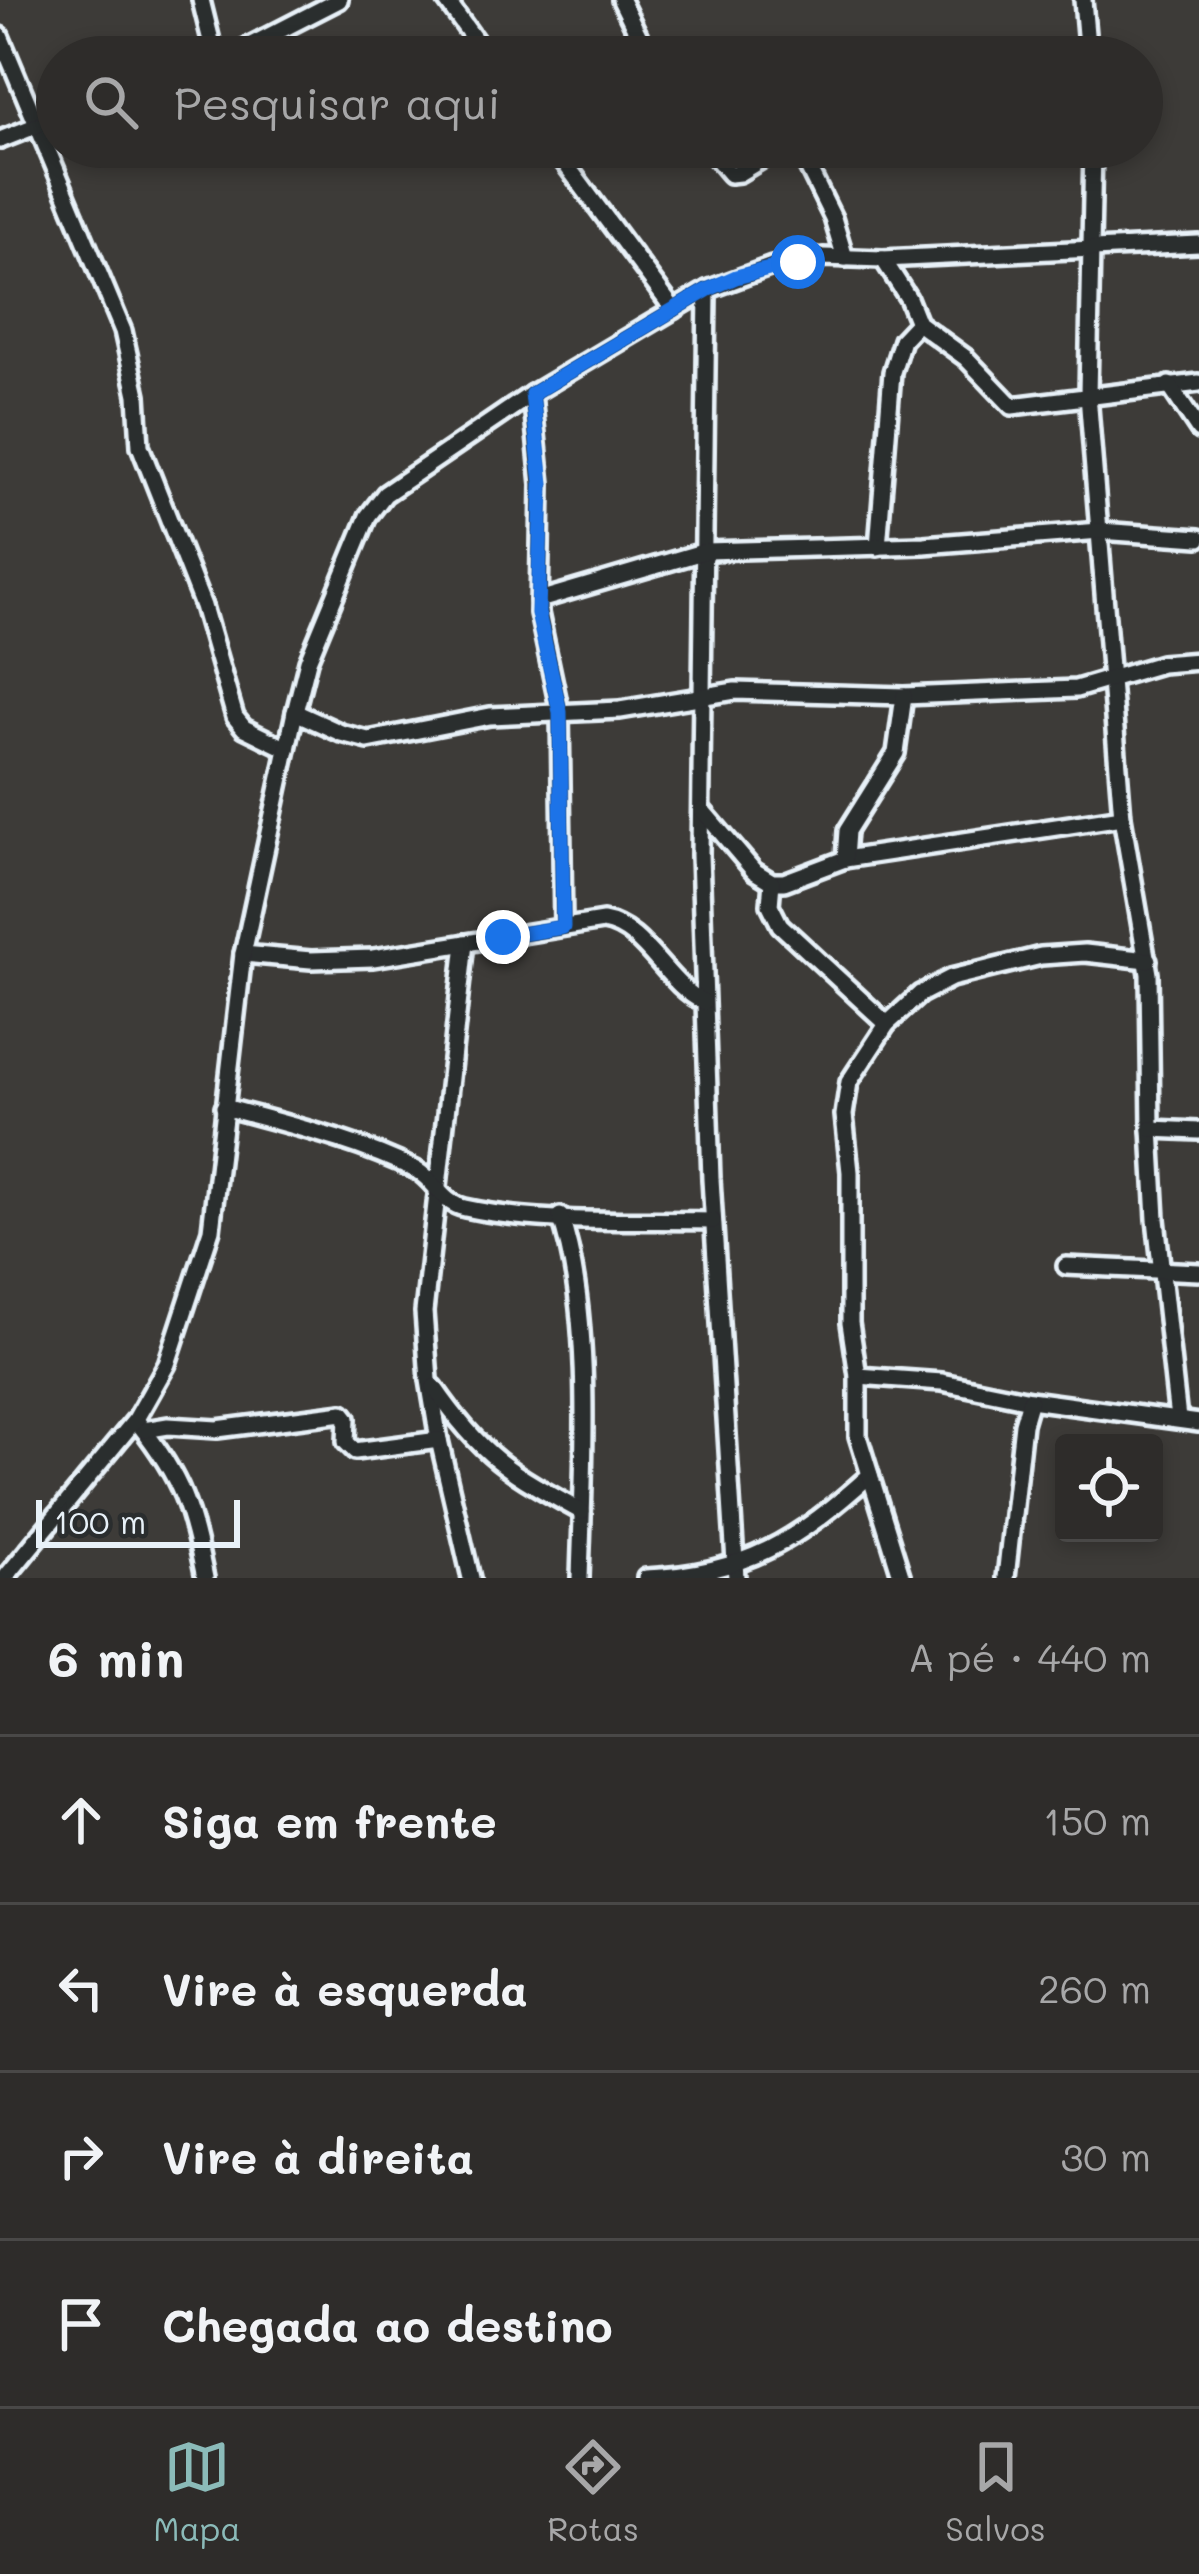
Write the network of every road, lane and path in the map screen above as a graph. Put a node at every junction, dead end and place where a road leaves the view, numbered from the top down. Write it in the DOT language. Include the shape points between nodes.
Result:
graph roads {
  1 [pos="201,0"];
  2 [pos="339,0"];
  3 [pos="446,0"];
  4 [pos="621,0"];
  5 [pos="1083,0"];
  6 [pos="0,36"];
  7 [pos="210,36"];
  8 [pos="269,36"];
  9 [pos="472,36"];
  10 [pos="639,36"];
  11 [pos="1086,36"];
  12 [pos="36,120"];
  13 [pos="36,126"];
  14 [pos="0,140"];
  15 [pos="60,168"];
  16 [pos="569,168"];
  17 [pos="808,168"];
  18 [pos="1093,168"];
  19 [pos="1199,244"];
  20 [pos="1091,251"];
  21 [pos="845,258"];
  22 [pos="883,259"];
  23 [pos="707,290"];
  24 [pos="674,310"];
  25 [pos="918,323"];
  26 [pos="1199,383"];
  27 [pos="1168,386"];
  28 [pos="532,394"];
  29 [pos="1088,395"];
  30 [pos="1199,430"];
  31 [pos="1100,531"];
  32 [pos="1199,538"];
  33 [pos="878,547"];
  34 [pos="706,551"];
  35 [pos="539,600"];
  36 [pos="1199,661"];
  37 [pos="1113,681"];
  38 [pos="904,696"];
  39 [pos="699,697"];
  40 [pos="295,712"];
  41 [pos="560,712"];
  42 [pos="287,748"];
  43 [pos="702,810"];
  44 [pos="1122,817"];
  45 [pos="845,859"];
  46 [pos="772,882"];
  47 [pos="563,927"];
  48 [pos="465,944"];
  49 [pos="243,954"];
  50 [pos="1148,959"];
  51 [pos="704,1002"];
  52 [pos="887,1024"];
  53 [pos="224,1107"];
  54 [pos="1150,1129"];
  55 [pos="1199,1131"];
  56 [pos="438,1193"];
  57 [pos="560,1216"];
  58 [pos="713,1221"];
  59 [pos="1066,1266"];
  60 [pos="1160,1268"];
  61 [pos="1199,1272"];
  62 [pos="858,1376"];
  63 [pos="429,1380"];
  64 [pos="1030,1400"];
  65 [pos="1178,1419"];
  66 [pos="1199,1424"];
  67 [pos="140,1425"];
  68 [pos="439,1440"];
  69 [pos="870,1475"];
  70 [pos="582,1512"];
  71 [pos="734,1572"];
  72 [pos="5,1578"];
  73 [pos="205,1578"];
  74 [pos="471,1578"];
  75 [pos="580,1578"];
  76 [pos="646,1578"];
  77 [pos="902,1578"];
  78 [pos="1006,1578"];
  1 -- 7 [label="street"];
  2 -- 8 [label="street"];
  3 -- 9 [label="street"];
  4 -- 10 [label="street"];
  5 -- 11 [label="street"];
  6 -- 12 [label="street"];
  13 -- 14 [label="street"];
  15 -- 42 [label="street" via="123,331 140,446 203,606 235,717"];
  16 -- 24 [label="street"];
  17 -- 21 [label="street"];
  18 -- 20 [label="street"];
  19 -- 20 [label="street"];
  20 -- 22 [label="street"];
  20 -- 29 [label="street"];
  21 -- 22 [label="street"];
  21 -- 23 [label="street" via="772,266"];
  22 -- 25 [label="street"];
  23 -- 24 [label="street"];
  23 -- 34 [label="street"];
  24 -- 28 [label="street"];
  25 -- 29 [label="street" via="1012,406"];
  25 -- 33 [label="street" via="892,371"];
  26 -- 27 [label="street"];
  27 -- 29 [label="street"];
  27 -- 30 [label="street"];
  28 -- 35 [label="street" via="542,484"];
  28 -- 40 [label="street" via="386,494 368,516"];
  29 -- 31 [label="street"];
  31 -- 32 [label="street"];
  31 -- 33 [label="street"];
  31 -- 37 [label="street"];
  33 -- 34 [label="street"];
  34 -- 35 [label="street"];
  34 -- 39 [label="street"];
  35 -- 41 [label="street"];
  36 -- 37 [label="street"];
  37 -- 38 [label="street"];
  37 -- 44 [label="street"];
  38 -- 39 [label="street"];
  38 -- 45 [label="street" via="896,753 848,831"];
  39 -- 41 [label="street"];
  39 -- 43 [label="street"];
  40 -- 41 [label="street" via="368,740 490,716"];
  40 -- 42 [label="street"];
  41 -- 47 [label="street"];
  42 -- 49 [label="street"];
  43 -- 46 [label="street"];
  43 -- 51 [label="street"];
  44 -- 45 [label="street"];
  44 -- 50 [label="street"];
  45 -- 46 [label="street"];
  46 -- 52 [label="street" via="770,905 780,926"];
  47 -- 48 [label="street"];
  47 -- 51 [label="street" via="619,923 675,985"];
  48 -- 49 [label="street" via="346,959"];
  48 -- 56 [label="street"];
  49 -- 53 [label="street"];
  50 -- 52 [label="street" via="1085,953 1010,962 920,994"];
  50 -- 54 [label="street"];
  51 -- 58 [label="street"];
  52 -- 62 [label="street" via="844,1099"];
  53 -- 56 [label="street" via="344,1140 422,1173"];
  53 -- 67 [label="street" via="208,1243"];
  54 -- 55 [label="street"];
  54 -- 60 [label="street"];
  56 -- 57 [label="street" via="463,1208"];
  56 -- 63 [label="street" via="424,1312"];
  57 -- 58 [label="street"];
  57 -- 70 [label="street" via="579,1323"];
  58 -- 71 [label="street"];
  59 -- 60 [label="street"];
  60 -- 61 [label="street"];
  60 -- 65 [label="street"];
  62 -- 64 [label="street"];
  62 -- 69 [label="street" via="858,1436"];
  63 -- 68 [label="street"];
  63 -- 70 [label="street" via="481,1449"];
  64 -- 65 [label="street"];
  64 -- 78 [label="street"];
  65 -- 66 [label="street"];
  67 -- 68 [label="street" via="217,1429 343,1413 355,1451"];
  67 -- 72 [label="street"];
  67 -- 73 [label="street" via="178,1477"];
  68 -- 74 [label="street"];
  69 -- 71 [label="street" via="810,1527"];
  69 -- 77 [label="street"];
  70 -- 75 [label="street"];
  71 -- 76 [label="street"];
}
